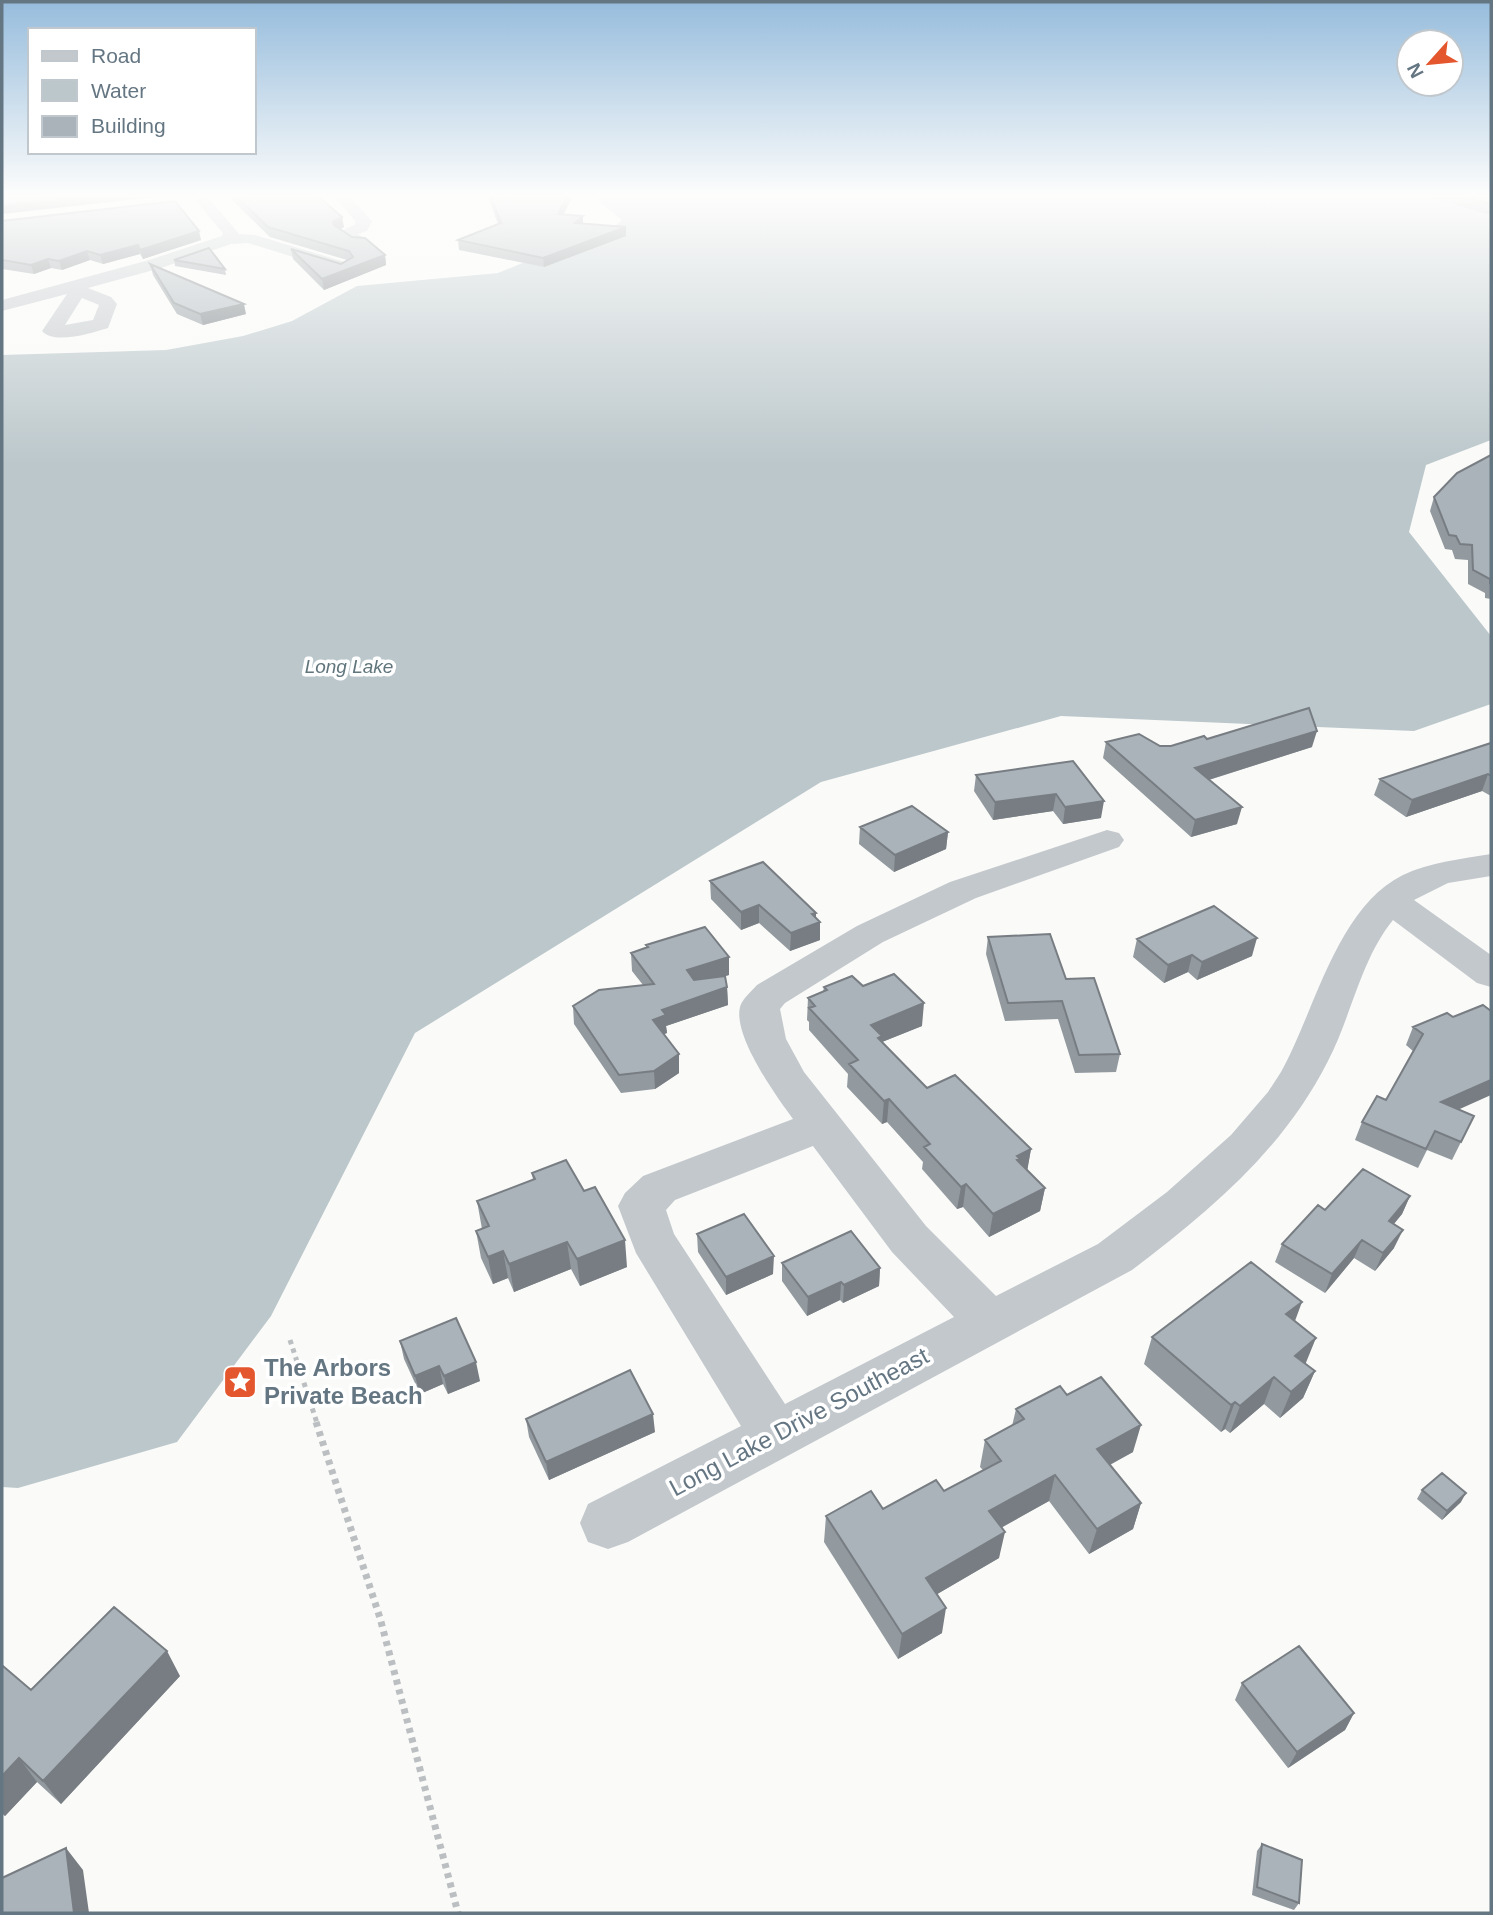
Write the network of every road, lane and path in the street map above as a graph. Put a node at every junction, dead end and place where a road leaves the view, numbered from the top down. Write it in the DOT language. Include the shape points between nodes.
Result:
graph roads {
  1 [pos="83,286"];
  2 [pos="2,306"];
  3 [pos="1107,840"];
  4 [pos="1491,865"];
  5 [pos="1391,901"];
  6 [pos="1491,974"];
  7 [pos="822,1125"];
  8 [pos="990,1322"];
  9 [pos="290,1340"];
  10 [pos="776,1435"];
  11 [pos="608,1523"];
  12 [pos="458,1913"];
  1 -- 2 [label="street"];
  3 -- 7 [label="street" via="963,890 870,934 771,993 760,1007 765,1040 789,1083"];
  4 -- 5 [label="street, Long Lake Drive Southeast" via="1437,875 1406,887"];
  5 -- 6 [label="street"];
  5 -- 8 [label="street, Long Lake Drive Southeast" via="1382,908 1341,980 1320,1038 1283,1103 1237,1157 1115,1257"];
  7 -- 8 [label="street" via="909,1239"];
  7 -- 10 [label="street" via="659,1188 641,1206 653,1240"];
  8 -- 10 [label="street, Long Lake Drive Southeast"];
  9 -- 12 [label="path" via="380,1618"];
  10 -- 11 [label="street, Long Lake Drive Southeast"];
}
